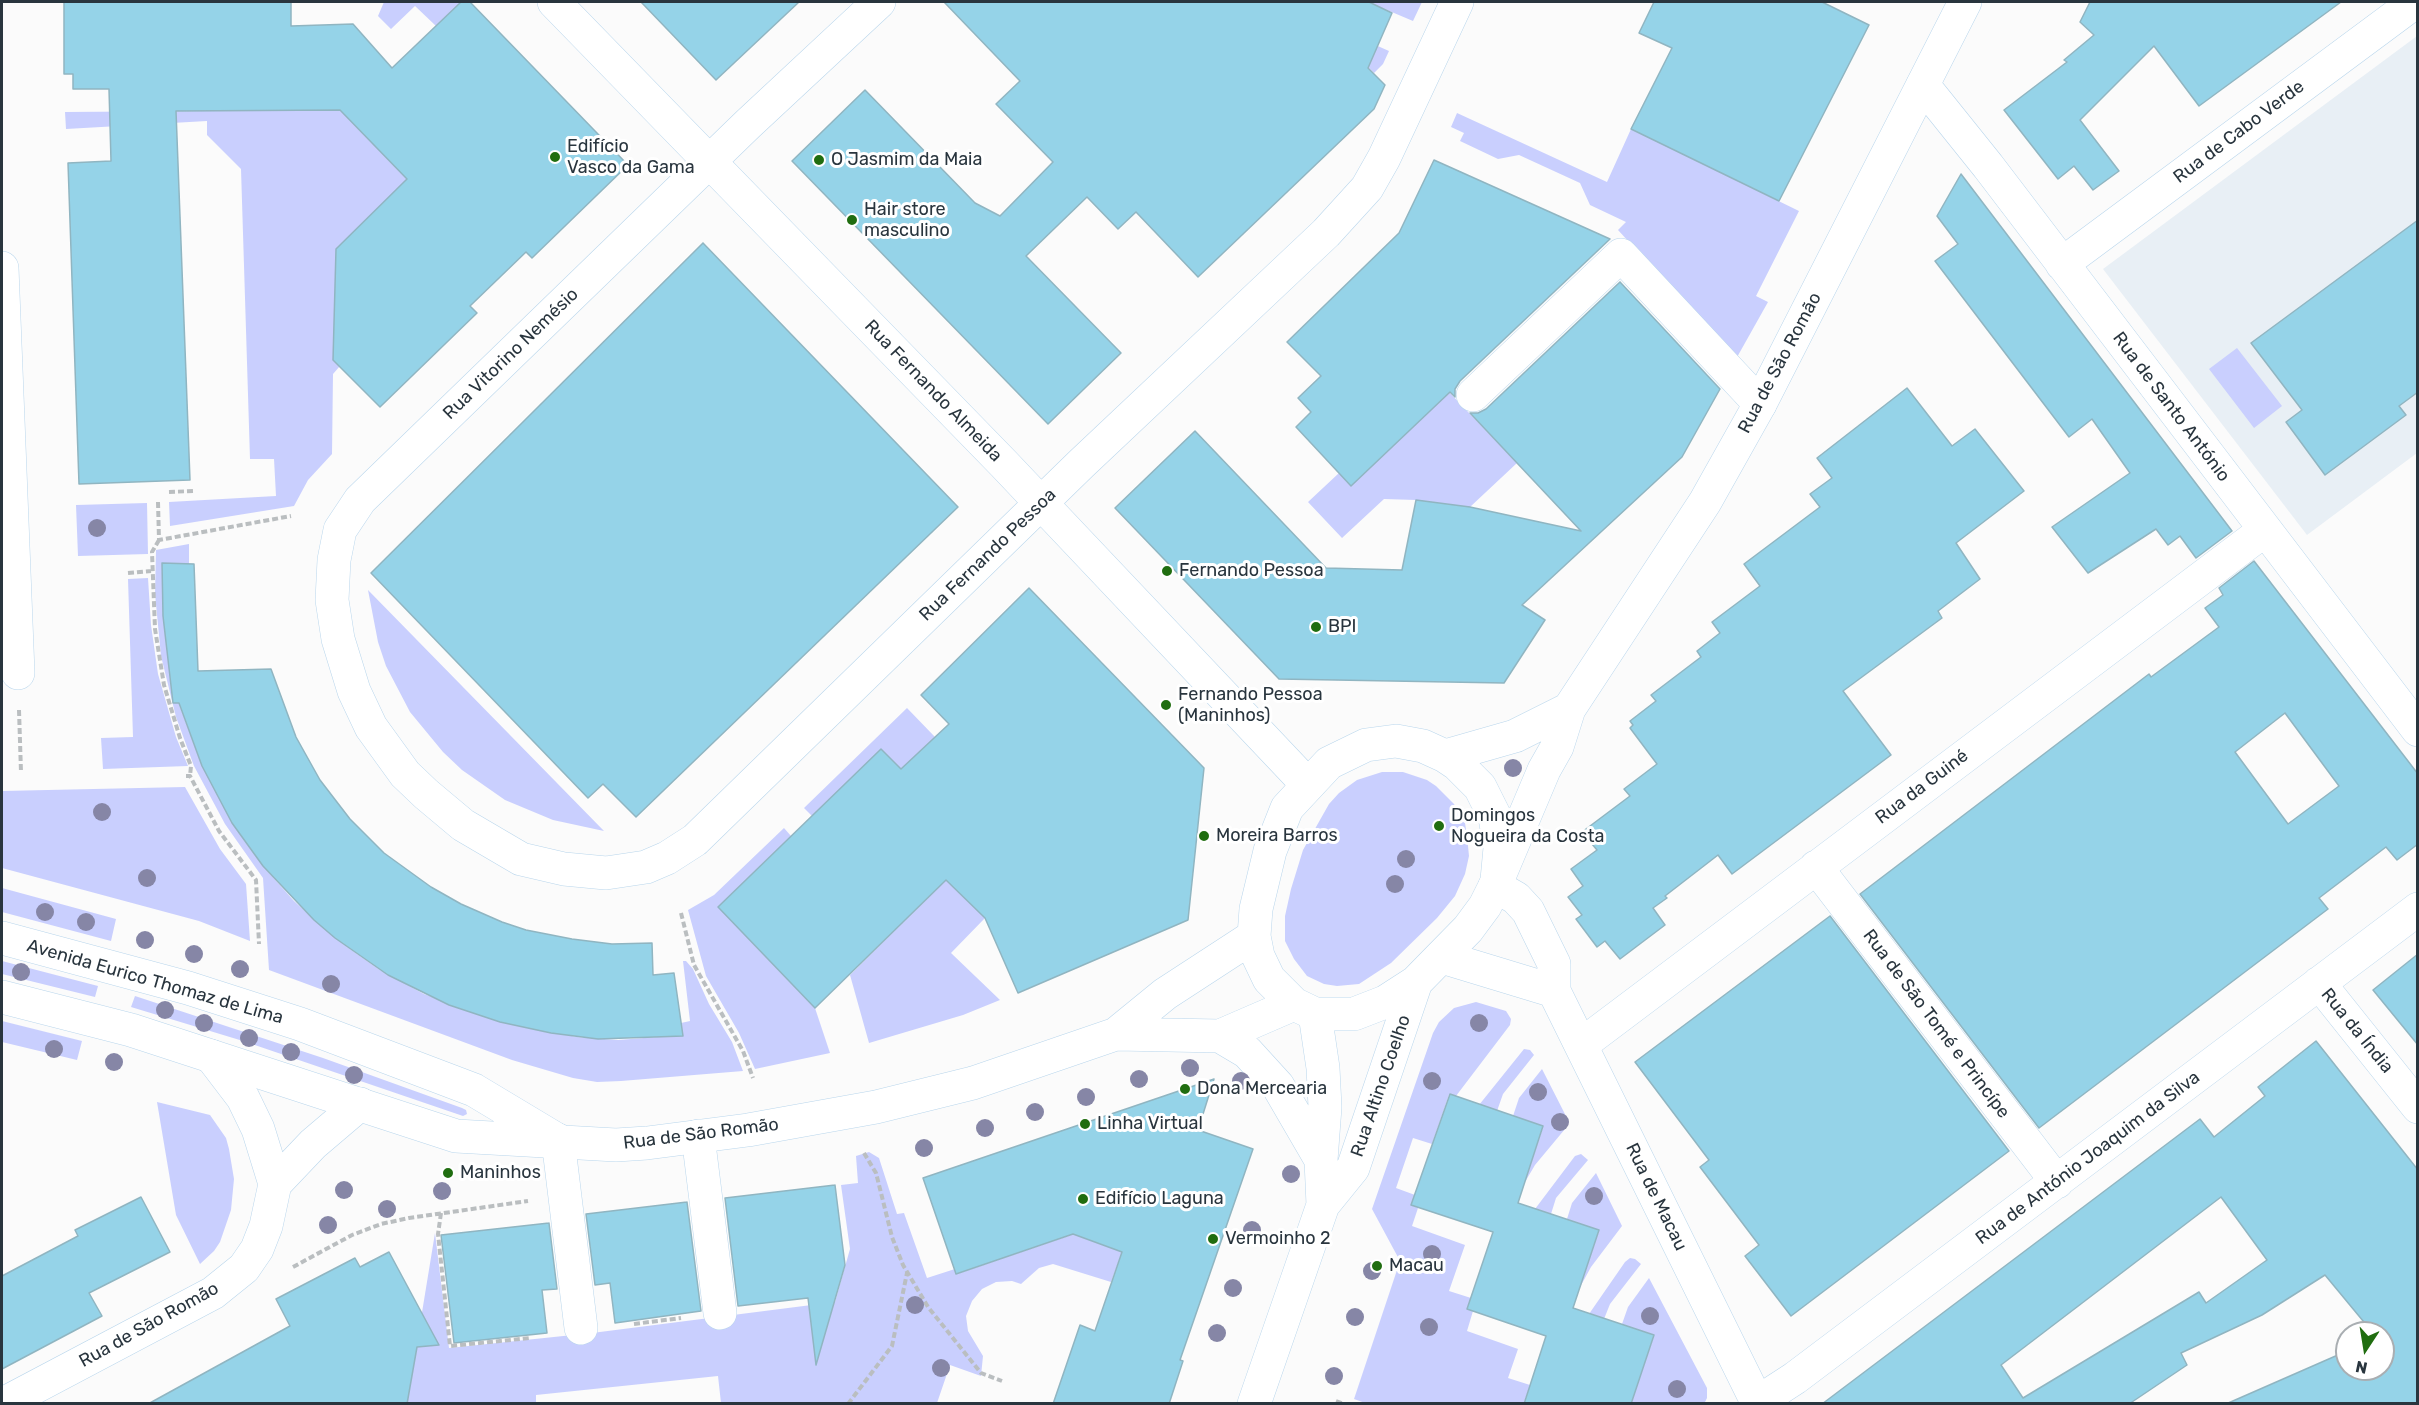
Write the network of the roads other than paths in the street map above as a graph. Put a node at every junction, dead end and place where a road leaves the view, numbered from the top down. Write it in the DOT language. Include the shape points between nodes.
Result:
graph roads {
  1 [pos="554,2"];
  2 [pos="879,2"];
  3 [pos="1457,2"];
  4 [pos="1965,2"];
  5 [pos="2415,2"];
  6 [pos="1923,85"];
  7 [pos="710,162"];
  8 [pos="2062,264"];
  9 [pos="2,268"];
  10 [pos="3,365"];
  11 [pos="1473,395"];
  12 [pos="1760,404"];
  13 [pos="1042,503"];
  14 [pos="2265,530"];
  15 [pos="18,673"];
  16 [pos="1569,710"];
  17 [pos="2418,730"];
  18 [pos="1445,756"];
  19 [pos="405,774"];
  20 [pos="1307,784"];
  21 [pos="1815,867"];
  22 [pos="1496,883"];
  23 [pos="2418,909"];
  24 [pos="1254,936"];
  25 [pos="2,938"];
  26 [pos="1442,957"];
  27 [pos="1416,982"];
  28 [pos="2319,983"];
  29 [pos="1554,992"];
  30 [pos="2,997"];
  31 [pos="1304,1009"];
  32 [pos="1116,1034"];
  33 [pos="1220,1036"];
  34 [pos="1581,1046"];
  35 [pos="211,1056"];
  36 [pos="360,1104"];
  37 [pos="2418,1107"];
  38 [pos="698,1136"];
  39 [pos="558,1140"];
  40 [pos="1321,1160"];
  41 [pos="2057,1182"];
  42 [pos="275,1184"];
  43 [pos="1323,1205"];
  44 [pos="720,1313"];
  45 [pos="581,1328"];
  46 [pos="1756,1403"];
  47 [pos="3,1404"];
  48 [pos="1254,1404"];
  1 -- 7 [label="street, Rua Fernando Almeida"];
  2 -- 7 [label="street, Rua Vitorino Nemésio"];
  3 -- 13 [label="street, Rua Fernando Pessoa" via="1389,148 1366,188 1326,233"];
  4 -- 6 [label="street, Rua de São Romão"];
  5 -- 8 [label="street, Rua de Cabo Verde"];
  6 -- 8 [label="street, Rua de Santo António"];
  6 -- 12 [label="street, Rua de São Romão"];
  7 -- 13 [label="street, Rua Fernando Almeida"];
  7 -- 19 [label="street, Rua Vitorino Nemésio" via="360,500 340,530 332,600 338,639 367,718"];
  8 -- 14 [label="street, Rua de Santo António"];
  9 -- 10 [label="street"];
  10 -- 15 [label="street"];
  11 -- 12 [label="street" via="1621,255"];
  12 -- 16 [label="street, Rua de São Romão" via="1705,502"];
  13 -- 19 [label="street, Rua Fernando Pessoa" via="694,840 646,867 606,873 521,860 463,825"];
  13 -- 20 [label="street, Rua Fernando Almeida"];
  14 -- 17 [label="street, Rua de Santo António"];
  14 -- 21 [label="street, Rua da Guiné"];
  16 -- 18 [label="street" via="1515,736"];
  16 -- 22 [label="street, Rua de São Romão" via="1557,747"];
  18 -- 20 [label="street, Rua de São Romão" via="1423,746 1396,741 1366,745 1329,763"];
  18 -- 22 [label="street, Rua de São Romão" via="1480,787 1495,817 1500,848"];
  20 -- 24 [label="street, Rua de São Romão" via="1287,808 1270,851 1256,909"];
  21 -- 34 [label="street, Rua da Guiné"];
  21 -- 41 [label="street, Rua de São Tomé e Princípe"];
  22 -- 26 [label="street, Rua de São Romão" via="1485,906"];
  22 -- 29 [label="street, Rua de Macau" via="1528,911 1554,964"];
  23 -- 28 [label="street, Rua de António Joaquim da Silva"];
  24 -- 31 [label="street, Rua de São Romão" via="1269,979"];
  24 -- 32 [label="street, Rua de São Romão" via="1165,994"];
  25 -- 39 [label="street, Avenida Eurico Thomaz de Lima" via="188,988 300,1024 474,1090"];
  26 -- 27 [label="street, Rua de São Romão"];
  26 -- 29 [label="street"];
  27 -- 31 [label="street, Rua de São Romão" via="1385,1002 1354,1014 1339,1016"];
  27 -- 43 [label="street, Rua Altino Coelho" via="1353,1168"];
  28 -- 37 [label="street, Rua da Índia"];
  28 -- 41 [label="street, Rua de António Joaquim da Silva"];
  29 -- 34 [label="street, Rua de Macau"];
  30 -- 35 [label="street" via="131,1030"];
  31 -- 33 [label="street, Rua de São Romão"];
  31 -- 40 [label="street, Rua Altino Coelho" via="1323,1068"];
  32 -- 33 [label="street, Rua de São Romão"];
  32 -- 38 [label="street, Rua de São Romão" via="925,1096"];
  33 -- 40 [label="street" via="1247,1052 1278,1086"];
  34 -- 46 [label="street, Rua de Macau"];
  35 -- 36 [label="street"];
  35 -- 42 [label="street, Rua de São Romão" via="243,1098 258,1129"];
  36 -- 39 [label="street, Rua de São Romão" via="456,1136"];
  36 -- 42 [label="street" via="313,1144"];
  38 -- 39 [label="street, Rua de São Romão" via="616,1145"];
  38 -- 44 [label="street"];
  39 -- 45 [label="street"];
  40 -- 43 [label="street, Rua Altino Coelho"];
  41 -- 46 [label="street, Rua de António Joaquim da Silva"];
  42 -- 47 [label="street, Rua de São Romão" via="266,1226 244,1268 213,1293"];
  43 -- 48 [label="street"];
}
